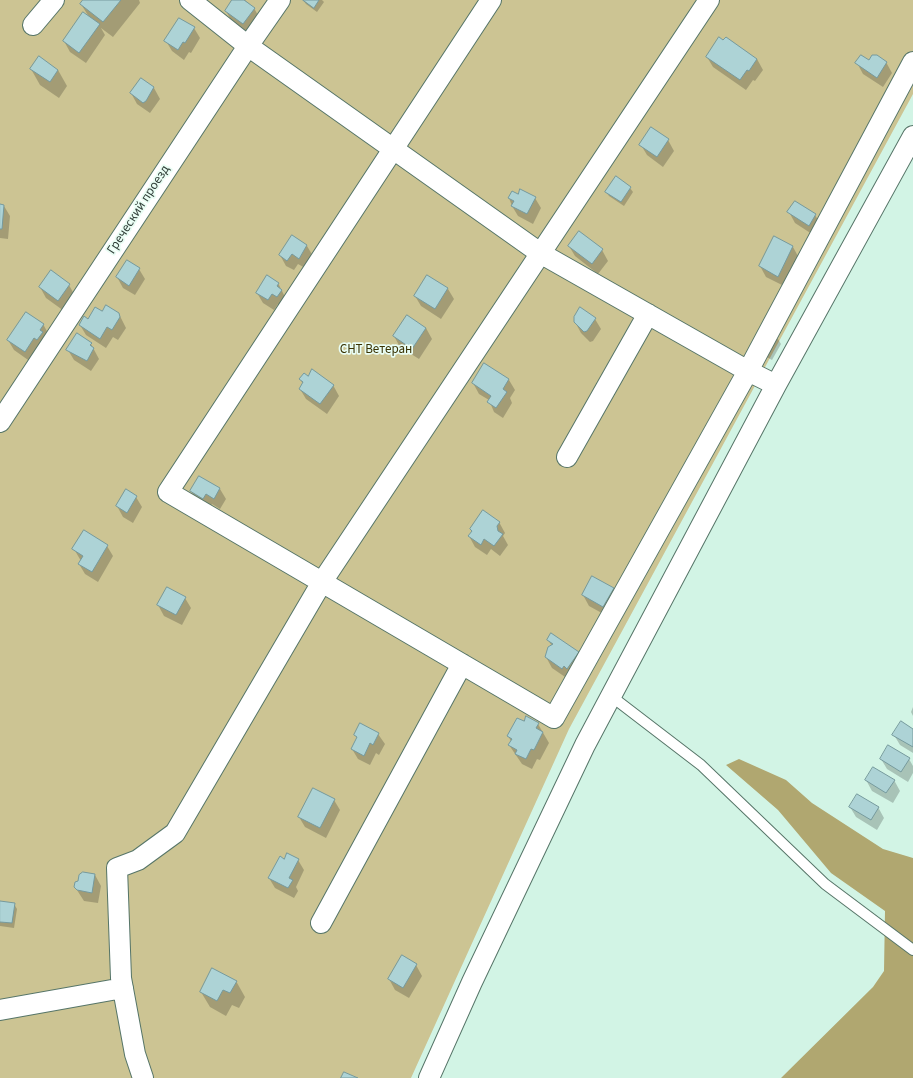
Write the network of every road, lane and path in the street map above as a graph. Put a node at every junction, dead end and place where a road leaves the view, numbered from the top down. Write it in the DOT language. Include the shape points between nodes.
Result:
graph roads {
  1 [pos="54,0"];
  2 [pos="190,0"];
  3 [pos="280,0"];
  4 [pos="491,0"];
  5 [pos="709,0"];
  6 [pos="33,25"];
  7 [pos="248,46"];
  8 [pos="913,62"];
  9 [pos="913,136"];
  10 [pos="393,149"];
  11 [pos="540,253"];
  12 [pos="648,314"];
  13 [pos="748,371"];
  14 [pos="776,385"];
  15 [pos="0,422"];
  16 [pos="567,457"];
  17 [pos="322,582"];
  18 [pos="462,664"];
  19 [pos="611,696"];
  20 [pos="321,923"];
  21 [pos="913,950"];
  22 [pos="123,988"];
  23 [pos="0,1010"];
  24 [pos="143,1078"];
  25 [pos="429,1078"];
  1 -- 6 [label="street"];
  2 -- 7 [label="street"];
  3 -- 7 [label="street, Греческий проезд"];
  4 -- 10 [label="street"];
  5 -- 11 [label="street"];
  7 -- 10 [label="street"];
  7 -- 15 [label="street, Греческий проезд"];
  8 -- 13 [label="street"];
  9 -- 14 [label="street"];
  10 -- 11 [label="street"];
  10 -- 17 [label="street" via="168,492"];
  11 -- 12 [label="street"];
  11 -- 17 [label="street"];
  12 -- 13 [label="street"];
  12 -- 16 [label="street"];
  13 -- 14 [label="street"];
  13 -- 18 [label="street" via="554,718"];
  14 -- 19 [label="street"];
  17 -- 18 [label="street"];
  17 -- 22 [label="street" via="176,833 138,860 117,868"];
  18 -- 20 [label="street"];
  19 -- 21 [label="lane" via="701,765 825,884"];
  19 -- 25 [label="street" via="581,752"];
  22 -- 23 [label="street"];
  22 -- 24 [label="street" via="135,1054"];
}
